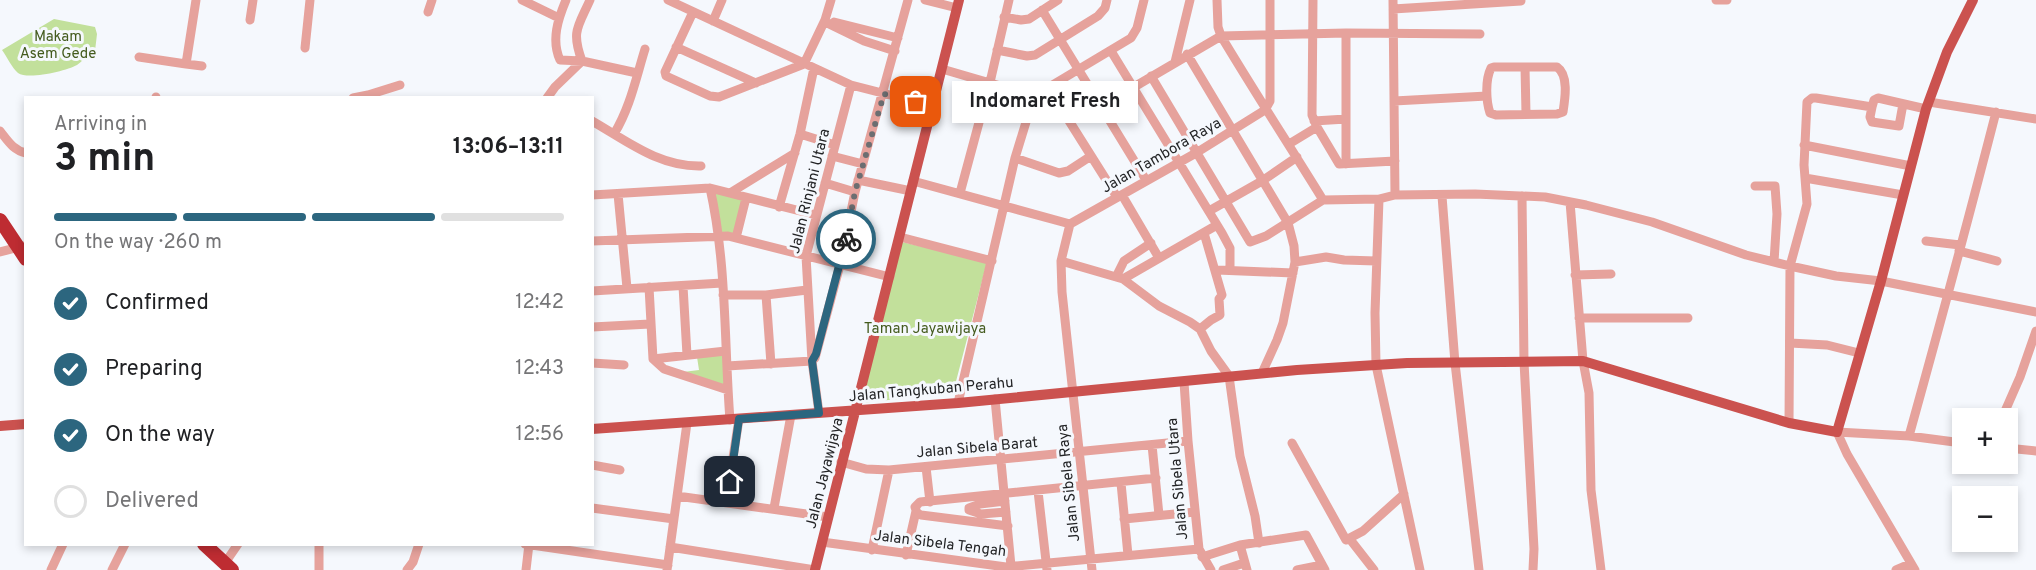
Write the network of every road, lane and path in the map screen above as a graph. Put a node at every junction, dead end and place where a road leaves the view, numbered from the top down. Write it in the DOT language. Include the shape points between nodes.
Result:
graph roads {
  1 [pos="196,0"];
  2 [pos="254,0"];
  3 [pos="310,0"];
  4 [pos="432,0"];
  5 [pos="522,0"];
  6 [pos="566,0"];
  7 [pos="590,0"];
  8 [pos="668,0"];
  9 [pos="722,0"];
  10 [pos="831,0"];
  11 [pos="908,0"];
  12 [pos="925,0"];
  13 [pos="1009,0"];
  14 [pos="1058,0"];
  15 [pos="1107,0"];
  16 [pos="1144,0"];
  17 [pos="1190,0"];
  18 [pos="1217,0"];
  19 [pos="1270,0"];
  20 [pos="1313,0"];
  21 [pos="1716,0"];
  22 [pos="1727,0"];
  23 [pos="1973,0"];
  24 [pos="1521,1"];
  25 [pos="958,4"];
  26 [pos="1393,5"];
  27 [pos="1042,10"];
  28 [pos="428,12"];
  29 [pos="693,12"];
  30 [pos="1004,17"];
  31 [pos="559,18"];
  32 [pos="250,20"];
  33 [pos="712,21"];
  34 [pos="825,21"];
  35 [pos="1312,33"];
  36 [pos="1346,33"];
  37 [pos="1393,33"];
  38 [pos="1480,34"];
  39 [pos="1268,35"];
  40 [pos="1221,36"];
  41 [pos="898,38"];
  42 [pos="1060,39"];
  43 [pos="676,47"];
  44 [pos="305,48"];
  45 [pos="645,49"];
  46 [pos="997,50"];
  47 [pos="895,51"];
  48 [pos="1112,51"];
  49 [pos="1188,54"];
  50 [pos="139,57"];
  51 [pos="582,61"];
  52 [pos="1175,62"];
  53 [pos="186,64"];
  54 [pos="804,64"];
  55 [pos="202,66"];
  56 [pos="1525,67"];
  57 [pos="814,68"];
  58 [pos="942,69"];
  59 [pos="1077,69"];
  60 [pos="638,74"];
  61 [pos="1151,76"];
  62 [pos="989,82"];
  63 [pos="756,83"];
  64 [pos="400,85"];
  65 [pos="851,85"];
  66 [pos="1134,87"];
  67 [pos="884,94"];
  68 [pos="360,96"];
  69 [pos="552,96"];
  70 [pos="1034,96"];
  71 [pos="1487,96"];
  72 [pos="1094,98"];
  73 [pos="1394,100"];
  74 [pos="1904,104"];
  75 [pos="933,106"];
  76 [pos="1928,106"];
  77 [pos="1872,107"];
  78 [pos="1265,110"];
  79 [pos="1996,112"];
  80 [pos="1526,114"];
  81 [pos="1346,119"];
  82 [pos="2036,119"];
  83 [pos="594,122"];
  84 [pos="1315,124"];
  85 [pos="0,131"];
  86 [pos="1232,131"];
  87 [pos="614,134"];
  88 [pos="800,134"];
  89 [pos="835,144"];
  90 [pos="1289,144"];
  91 [pos="1804,145"];
  92 [pos="24,152"];
  93 [pos="795,153"];
  94 [pos="1196,153"];
  95 [pos="832,156"];
  96 [pos="1091,156"];
  97 [pos="1297,157"];
  98 [pos="1015,158"];
  99 [pos="1395,161"];
  100 [pos="1179,163"];
  101 [pos="863,164"];
  102 [pos="1347,164"];
  103 [pos="700,166"];
  104 [pos="1911,166"];
  105 [pos="1805,178"];
  106 [pos="858,180"];
  107 [pos="1146,180"];
  108 [pos="1262,181"];
  109 [pos="825,183"];
  110 [pos="912,186"];
  111 [pos="1755,186"];
  112 [pos="710,188"];
  113 [pos="855,192"];
  114 [pos="730,193"];
  115 [pos="960,193"];
  116 [pos="618,194"];
  117 [pos="594,195"];
  118 [pos="1395,195"];
  119 [pos="1903,195"];
  120 [pos="1119,196"];
  121 [pos="1442,196"];
  122 [pos="1521,196"];
  123 [pos="746,198"];
  124 [pos="1379,199"];
  125 [pos="1226,200"];
  126 [pos="1323,200"];
  127 [pos="1570,202"];
  128 [pos="1004,205"];
  129 [pos="779,207"];
  130 [pos="1209,211"];
  131 [pos="816,215"];
  132 [pos="0,220"];
  133 [pos="1288,223"];
  134 [pos="1070,225"];
  135 [pos="1217,225"];
  136 [pos="1204,233"];
  137 [pos="717,236"];
  138 [pos="900,237"];
  139 [pos="736,238"];
  140 [pos="622,239"];
  141 [pos="594,241"];
  142 [pos="1926,241"];
  143 [pos="1151,243"];
  144 [pos="1959,248"];
  145 [pos="23,251"];
  146 [pos="0,252"];
  147 [pos="806,256"];
  148 [pos="1159,258"];
  149 [pos="992,261"];
  150 [pos="1061,261"];
  151 [pos="1376,261"];
  152 [pos="1997,261"];
  153 [pos="1295,262"];
  154 [pos="1774,262"];
  155 [pos="840,265"];
  156 [pos="1790,266"];
  157 [pos="1217,270"];
  158 [pos="1230,270"];
  159 [pos="1293,273"];
  160 [pos="1611,274"];
  161 [pos="1575,275"];
  162 [pos="890,277"];
  163 [pos="1119,278"];
  164 [pos="1881,281"];
  165 [pos="722,283"];
  166 [pos="649,286"];
  167 [pos="683,286"];
  168 [pos="627,288"];
  169 [pos="807,290"];
  170 [pos="594,291"];
  171 [pos="723,295"];
  172 [pos="766,295"];
  173 [pos="1949,296"];
  174 [pos="2036,312"];
  175 [pos="1579,318"];
  176 [pos="1688,318"];
  177 [pos="650,324"];
  178 [pos="594,327"];
  179 [pos="1200,329"];
  180 [pos="2036,331"];
  181 [pos="1790,344"];
  182 [pos="726,351"];
  183 [pos="1859,353"];
  184 [pos="687,355"];
  185 [pos="653,359"];
  186 [pos="812,361"];
  187 [pos="1524,362"];
  188 [pos="1583,362"];
  189 [pos="594,363"];
  190 [pos="1455,363"];
  191 [pos="771,364"];
  192 [pos="624,365"];
  193 [pos="1376,365"];
  194 [pos="727,366"];
  195 [pos="1261,373"];
  196 [pos="1232,375"];
  197 [pos="1184,382"];
  198 [pos="728,390"];
  199 [pos="1072,392"];
  200 [pos="995,399"];
  201 [pos="958,403"];
  202 [pos="2006,408"];
  203 [pos="855,410"];
  204 [pos="819,413"];
  205 [pos="791,415"];
  206 [pos="734,419"];
  207 [pos="687,423"];
  208 [pos="1790,423"];
  209 [pos="24,424"];
  210 [pos="0,426"];
  211 [pos="594,429"];
  212 [pos="1837,432"];
  213 [pos="1909,436"];
  214 [pos="1188,441"];
  215 [pos="1952,442"];
  216 [pos="1292,443"];
  217 [pos="1152,445"];
  218 [pos="2018,449"];
  219 [pos="2036,451"];
  220 [pos="1079,452"];
  221 [pos="1001,460"];
  222 [pos="841,462"];
  223 [pos="594,465"];
  224 [pos="926,467"];
  225 [pos="620,470"];
  226 [pos="889,470"];
  227 [pos="1156,478"];
  228 [pos="1121,483"];
  229 [pos="1083,486"];
  230 [pos="1038,491"];
  231 [pos="1404,494"];
  232 [pos="677,496"];
  233 [pos="1004,497"];
  234 [pos="726,502"];
  235 [pos="930,502"];
  236 [pos="594,508"];
  237 [pos="774,508"];
  238 [pos="915,511"];
  239 [pos="1006,512"];
  240 [pos="1195,512"];
  241 [pos="1160,515"];
  242 [pos="828,517"];
  243 [pos="674,519"];
  244 [pos="1124,519"];
  245 [pos="1008,526"];
  246 [pos="1349,538"];
  247 [pos="822,542"];
  248 [pos="1259,543"];
  249 [pos="1240,545"];
  250 [pos="62,546"];
  251 [pos="124,546"];
  252 [pos="206,546"];
  253 [pos="237,546"];
  254 [pos="319,546"];
  255 [pos="418,546"];
  256 [pos="528,546"];
  257 [pos="534,546"];
  258 [pos="670,547"];
  259 [pos="872,550"];
  260 [pos="1201,553"];
  261 [pos="906,555"];
  262 [pos="1128,555"];
  263 [pos="937,558"];
  264 [pos="1091,559"];
  265 [pos="228,566"];
  266 [pos="1246,566"];
  267 [pos="1045,567"];
  268 [pos="1912,567"];
  269 [pos="667,568"];
  270 [pos="1007,568"];
  271 [pos="1323,568"];
  272 [pos="51,570"];
  273 [pos="112,570"];
  274 [pos="319,570"];
  275 [pos="408,570"];
  276 [pos="526,570"];
  277 [pos="815,570"];
  278 [pos="935,570"];
  279 [pos="1092,570"];
  280 [pos="1211,570"];
  281 [pos="1223,570"];
  282 [pos="1297,570"];
  283 [pos="1374,570"];
  284 [pos="1420,570"];
  285 [pos="1479,570"];
  286 [pos="1533,570"];
  287 [pos="1601,570"];
  288 [pos="1896,570"];
  1 -- 53 [label="street"];
  2 -- 32 [label="street"];
  3 -- 44 [label="street"];
  4 -- 28 [label="street"];
  5 -- 31 [label="street"];
  6 -- 31 [label="street"];
  7 -- 51 [label="street" via="575,38"];
  8 -- 29 [label="street"];
  9 -- 33 [label="street"];
  10 -- 34 [label="street"];
  11 -- 41 [label="street"];
  12 -- 25 [label="street"];
  13 -- 30 [label="street"];
  14 -- 27 [label="street"];
  15 -- 42 [label="street" via="1098,16"];
  16 -- 48 [label="street" via="1135,34"];
  17 -- 52 [label="street"];
  18 -- 40 [label="street"];
  19 -- 39 [label="street"];
  20 -- 35 [label="street"];
  21 -- 22 [label="street"];
  23 -- 76 [label="main road" via="1947,52"];
  24 -- 26 [label="street"];
  25 -- 58 [label="main road, Jalan Jayawijaya"];
  26 -- 37 [label="street"];
  27 -- 30 [label="street" via="1027,20"];
  27 -- 42 [label="street"];
  29 -- 33 [label="street"];
  29 -- 43 [label="street"];
  30 -- 46 [label="street"];
  31 -- 51 [label="street" via="558,57 563,62"];
  33 -- 54 [label="street"];
  34 -- 41 [label="street"];
  34 -- 47 [label="street" via="864,41"];
  34 -- 54 [label="street"];
  35 -- 36 [label="street"];
  35 -- 39 [label="street"];
  35 -- 84 [label="street"];
  36 -- 37 [label="street"];
  36 -- 81 [label="street"];
  37 -- 38 [label="street"];
  37 -- 73 [label="street"];
  39 -- 40 [label="street"];
  39 -- 78 [label="street" via="1270,101"];
  40 -- 49 [label="street"];
  40 -- 78 [label="street"];
  41 -- 47 [label="street"];
  42 -- 46 [label="street" via="1030,57"];
  42 -- 59 [label="street"];
  43 -- 63 [label="street"];
  43 -- 63 [label="street" via="665,72 667,78 713,97"];
  45 -- 60 [label="street"];
  46 -- 62 [label="street"];
  47 -- 67 [label="street"];
  48 -- 59 [label="street"];
  48 -- 66 [label="street"];
  49 -- 52 [label="street"];
  49 -- 86 [label="street"];
  50 -- 53 [label="street"];
  51 -- 60 [label="street"];
  51 -- 69 [label="street"];
  52 -- 61 [label="street"];
  53 -- 55 [label="street"];
  54 -- 57 [label="street"];
  54 -- 63 [label="street"];
  56 -- 71 [label="street" via="1491,68"];
  56 -- 80 [label="street"];
  56 -- 80 [label="street" via="1557,67 1565,77 1563,112"];
  57 -- 65 [label="street"];
  57 -- 88 [label="street"];
  58 -- 62 [label="street"];
  58 -- 75 [label="main road, Jalan Jayawijaya"];
  59 -- 70 [label="street"];
  59 -- 72 [label="street"];
  60 -- 87 [label="street"];
  61 -- 66 [label="street"];
  61 -- 94 [label="street"];
  62 -- 70 [label="street"];
  62 -- 115 [label="street"];
  64 -- 68 [label="street"];
  65 -- 67 [label="street"];
  65 -- 89 [label="street, Jalan Rinjani Utara"];
  66 -- 100 [label="street"];
  67 -- 75 [label="street"];
  67 -- 101 [label="street"];
  70 -- 98 [label="street"];
  71 -- 73 [label="street"];
  71 -- 80 [label="street" via="1490,113"];
  72 -- 96 [label="street" via="1066,116"];
  72 -- 107 [label="street"];
  73 -- 99 [label="street"];
  74 -- 76 [label="street"];
  74 -- 77 [label="street" via="1875,98"];
  74 -- 77 [label="street" via="1896,126 1872,122"];
  75 -- 110 [label="main road, Jalan Jayawijaya"];
  76 -- 79 [label="street"];
  76 -- 104 [label="main road"];
  77 -- 91 [label="street" via="1809,99"];
  78 -- 86 [label="street, Jalan Tambora Raya"];
  78 -- 90 [label="street"];
  79 -- 82 [label="street"];
  79 -- 144 [label="street"];
  81 -- 84 [label="street"];
  81 -- 102 [label="street"];
  83 -- 87 [label="street"];
  84 -- 90 [label="street"];
  84 -- 102 [label="street" via="1337,162"];
  85 -- 92 [label="street" via="10,145"];
  86 -- 94 [label="street, Jalan Tambora Raya"];
  86 -- 108 [label="street"];
  87 -- 103 [label="street" via="655,158"];
  88 -- 89 [label="street"];
  88 -- 93 [label="street"];
  89 -- 95 [label="street, Jalan Rinjani Utara"];
  90 -- 97 [label="street"];
  91 -- 104 [label="street"];
  91 -- 105 [label="street"];
  93 -- 114 [label="street"];
  93 -- 129 [label="street"];
  94 -- 100 [label="street, Jalan Tambora Raya"];
  94 -- 125 [label="street"];
  95 -- 101 [label="street"];
  95 -- 109 [label="street, Jalan Rinjani Utara"];
  96 -- 98 [label="street" via="1059,173"];
  96 -- 120 [label="street"];
  97 -- 108 [label="street"];
  97 -- 126 [label="street"];
  98 -- 128 [label="street"];
  99 -- 102 [label="street"];
  99 -- 118 [label="street"];
  100 -- 107 [label="street, Jalan Tambora Raya"];
  100 -- 130 [label="street"];
  101 -- 106 [label="street"];
  104 -- 119 [label="main road"];
  105 -- 119 [label="street"];
  105 -- 156 [label="street" via="1807,204"];
  106 -- 110 [label="street"];
  106 -- 113 [label="street"];
  107 -- 120 [label="street, Jalan Tambora Raya"];
  108 -- 125 [label="street"];
  108 -- 133 [label="street"];
  109 -- 113 [label="street"];
  109 -- 131 [label="street, Jalan Rinjani Utara"];
  110 -- 115 [label="street"];
  110 -- 138 [label="main road, Jalan Jayawijaya"];
  111 -- 154 [label="street" via="1775,186"];
  112 -- 114 [label="street"];
  112 -- 116 [label="street"];
  112 -- 137 [label="street"];
  113 -- 155 [label="street"];
  114 -- 123 [label="street"];
  115 -- 128 [label="street"];
  116 -- 117 [label="street"];
  116 -- 140 [label="street"];
  118 -- 121 [label="street"];
  118 -- 124 [label="street"];
  119 -- 164 [label="main road"];
  120 -- 134 [label="street, Jalan Tambora Raya"];
  120 -- 143 [label="street"];
  121 -- 122 [label="street"];
  121 -- 190 [label="street"];
  122 -- 127 [label="street"];
  122 -- 187 [label="street"];
  123 -- 129 [label="street"];
  123 -- 139 [label="street"];
  124 -- 126 [label="street"];
  124 -- 151 [label="street"];
  125 -- 130 [label="street"];
  125 -- 133 [label="street" via="1250,242"];
  126 -- 133 [label="street"];
  127 -- 154 [label="street" via="1652,222"];
  127 -- 161 [label="street"];
  128 -- 134 [label="street"];
  128 -- 149 [label="street"];
  129 -- 131 [label="street"];
  130 -- 135 [label="street"];
  131 -- 147 [label="street, Jalan Rinjani Utara"];
  132 -- 145 [label="highway"];
  133 -- 153 [label="street"];
  134 -- 150 [label="street, Jalan Sibela Raya"];
  135 -- 136 [label="street"];
  135 -- 158 [label="street" via="1228,244"];
  136 -- 148 [label="street"];
  136 -- 179 [label="street" via="1222,295 1220,315"];
  137 -- 139 [label="street"];
  137 -- 140 [label="street"];
  137 -- 165 [label="street"];
  138 -- 149 [label="street"];
  138 -- 162 [label="main road, Jalan Jayawijaya"];
  139 -- 147 [label="street"];
  140 -- 141 [label="street"];
  140 -- 168 [label="street"];
  142 -- 144 [label="street"];
  143 -- 148 [label="street"];
  143 -- 163 [label="street" via="1124,261"];
  144 -- 152 [label="street"];
  144 -- 173 [label="street"];
  145 -- 146 [label="street"];
  147 -- 155 [label="street"];
  147 -- 169 [label="street, Jalan Rinjani Utara"];
  148 -- 163 [label="street"];
  149 -- 201 [label="street"];
  150 -- 163 [label="street"];
  150 -- 199 [label="street, Jalan Sibela Raya"];
  151 -- 153 [label="street" via="1326,257"];
  151 -- 193 [label="street"];
  153 -- 159 [label="street"];
  154 -- 156 [label="street"];
  155 -- 162 [label="street"];
  155 -- 186 [label="street"];
  156 -- 164 [label="street"];
  156 -- 181 [label="street"];
  157 -- 158 [label="street"];
  158 -- 159 [label="street"];
  159 -- 195 [label="street" via="1283,323"];
  160 -- 161 [label="street"];
  161 -- 175 [label="street"];
  162 -- 203 [label="main road, Jalan Jayawijaya"];
  163 -- 179 [label="street"];
  164 -- 173 [label="street"];
  164 -- 183 [label="main road"];
  165 -- 167 [label="street"];
  165 -- 171 [label="street"];
  166 -- 167 [label="street"];
  166 -- 168 [label="street"];
  166 -- 177 [label="street"];
  167 -- 184 [label="street"];
  168 -- 170 [label="street"];
  169 -- 172 [label="street"];
  169 -- 186 [label="street, Jalan Rinjani Utara"];
  171 -- 172 [label="street"];
  171 -- 182 [label="street"];
  172 -- 191 [label="street"];
  173 -- 174 [label="street"];
  173 -- 213 [label="street"];
  175 -- 176 [label="street"];
  175 -- 188 [label="street"];
  177 -- 178 [label="street"];
  177 -- 185 [label="street"];
  179 -- 196 [label="street" via="1211,351"];
  180 -- 202 [label="street"];
  181 -- 183 [label="street" via="1827,345"];
  181 -- 208 [label="street"];
  182 -- 184 [label="street"];
  182 -- 194 [label="street"];
  183 -- 212 [label="main road"];
  184 -- 185 [label="street"];
  185 -- 198 [label="street" via="664,369"];
  186 -- 191 [label="street"];
  186 -- 204 [label="street, Jalan Rinjani Utara"];
  187 -- 188 [label="main road, Jalan Tangkuban Perahu"];
  187 -- 190 [label="main road, Jalan Tangkuban Perahu"];
  187 -- 286 [label="street"];
  188 -- 208 [label="main road, Jalan Tangkuban Perahu"];
  188 -- 287 [label="street" via="1589,393 1592,490"];
  189 -- 192 [label="street"];
  190 -- 193 [label="main road, Jalan Tangkuban Perahu"];
  190 -- 285 [label="street"];
  191 -- 194 [label="street"];
  193 -- 195 [label="main road, Jalan Tangkuban Perahu"];
  193 -- 231 [label="street"];
  194 -- 198 [label="street"];
  195 -- 196 [label="main road, Jalan Tangkuban Perahu"];
  196 -- 197 [label="main road, Jalan Tangkuban Perahu"];
  196 -- 248 [label="street" via="1240,456"];
  197 -- 199 [label="main road, Jalan Tangkuban Perahu"];
  197 -- 214 [label="street, Jalan Sibela Utara"];
  198 -- 206 [label="street"];
  199 -- 200 [label="main road, Jalan Tangkuban Perahu"];
  199 -- 220 [label="street, Jalan Sibela Raya"];
  200 -- 201 [label="main road, Jalan Tangkuban Perahu"];
  200 -- 221 [label="street"];
  201 -- 203 [label="main road, Jalan Tangkuban Perahu"];
  203 -- 204 [label="main road, Jalan Tangkuban Perahu"];
  203 -- 222 [label="main road, Jalan Jayawijaya"];
  204 -- 205 [label="main road, Jalan Tangkuban Perahu"];
  205 -- 206 [label="main road, Jalan Tangkuban Perahu"];
  205 -- 237 [label="street"];
  206 -- 207 [label="main road, Jalan Tangkuban Perahu"];
  206 -- 234 [label="street"];
  207 -- 211 [label="main road, Jalan Tangkuban Perahu"];
  207 -- 232 [label="street"];
  208 -- 212 [label="main road, Jalan Tangkuban Perahu"];
  209 -- 210 [label="main road"];
  212 -- 213 [label="street"];
  212 -- 268 [label="street"];
  213 -- 215 [label="street"];
  214 -- 217 [label="street, Jalan Sibela Barat"];
  214 -- 240 [label="street, Jalan Sibela Utara"];
  216 -- 246 [label="street" via="1346,540"];
  217 -- 220 [label="street, Jalan Sibela Barat"];
  217 -- 227 [label="street"];
  218 -- 219 [label="street"];
  220 -- 221 [label="street, Jalan Sibela Barat"];
  220 -- 229 [label="street, Jalan Sibela Raya"];
  221 -- 224 [label="street, Jalan Sibela Barat"];
  221 -- 233 [label="street"];
  222 -- 226 [label="street, Jalan Sibela Barat"];
  222 -- 242 [label="main road, Jalan Jayawijaya"];
  223 -- 225 [label="street"];
  224 -- 226 [label="street, Jalan Sibela Barat"];
  224 -- 235 [label="street"];
  226 -- 259 [label="street"];
  227 -- 228 [label="street"];
  227 -- 241 [label="street"];
  228 -- 229 [label="street"];
  228 -- 244 [label="street"];
  229 -- 230 [label="street"];
  229 -- 264 [label="street, Jalan Sibela Raya"];
  230 -- 233 [label="street"];
  230 -- 267 [label="street"];
  231 -- 246 [label="street" via="1363,531"];
  231 -- 284 [label="street"];
  232 -- 234 [label="street"];
  232 -- 243 [label="street"];
  233 -- 235 [label="street"];
  233 -- 239 [label="street"];
  233 -- 239 [label="street" via="969,510 981,514"];
  234 -- 237 [label="street"];
  235 -- 238 [label="street" via="917,504"];
  236 -- 243 [label="street"];
  237 -- 242 [label="street"];
  238 -- 245 [label="street"];
  238 -- 261 [label="street"];
  239 -- 245 [label="street"];
  240 -- 241 [label="street"];
  240 -- 260 [label="street, Jalan Sibela Utara"];
  241 -- 244 [label="street"];
  242 -- 247 [label="main road, Jalan Jayawijaya"];
  243 -- 258 [label="street"];
  244 -- 262 [label="street"];
  245 -- 270 [label="street"];
  246 -- 283 [label="street"];
  247 -- 259 [label="street, Jalan Sibela Tengah"];
  247 -- 277 [label="main road, Jalan Jayawijaya"];
  248 -- 249 [label="street, Jalan Sibela Tengah"];
  248 -- 271 [label="street, Jalan Sibela Tengah" via="1306,535"];
  249 -- 260 [label="street, Jalan Sibela Tengah"];
  249 -- 266 [label="street"];
  250 -- 272 [label="street"];
  251 -- 273 [label="street"];
  252 -- 265 [label="highway"];
  253 -- 265 [label="street"];
  254 -- 274 [label="street"];
  255 -- 275 [label="street"];
  256 -- 276 [label="street"];
  257 -- 269 [label="street"];
  258 -- 269 [label="street"];
  258 -- 277 [label="street"];
  259 -- 261 [label="street, Jalan Sibela Tengah"];
  260 -- 262 [label="street, Jalan Sibela Tengah"];
  260 -- 280 [label="street, Jalan Sibela Utara"];
  261 -- 263 [label="street, Jalan Sibela Tengah"];
  262 -- 264 [label="street, Jalan Sibela Tengah"];
  263 -- 270 [label="street, Jalan Sibela Tengah"];
  263 -- 278 [label="street"];
  264 -- 267 [label="street, Jalan Sibela Tengah"];
  264 -- 279 [label="street, Jalan Sibela Raya"];
  266 -- 281 [label="street"];
  267 -- 270 [label="street, Jalan Sibela Tengah"];
  268 -- 288 [label="street"];
  271 -- 282 [label="street"];
}
